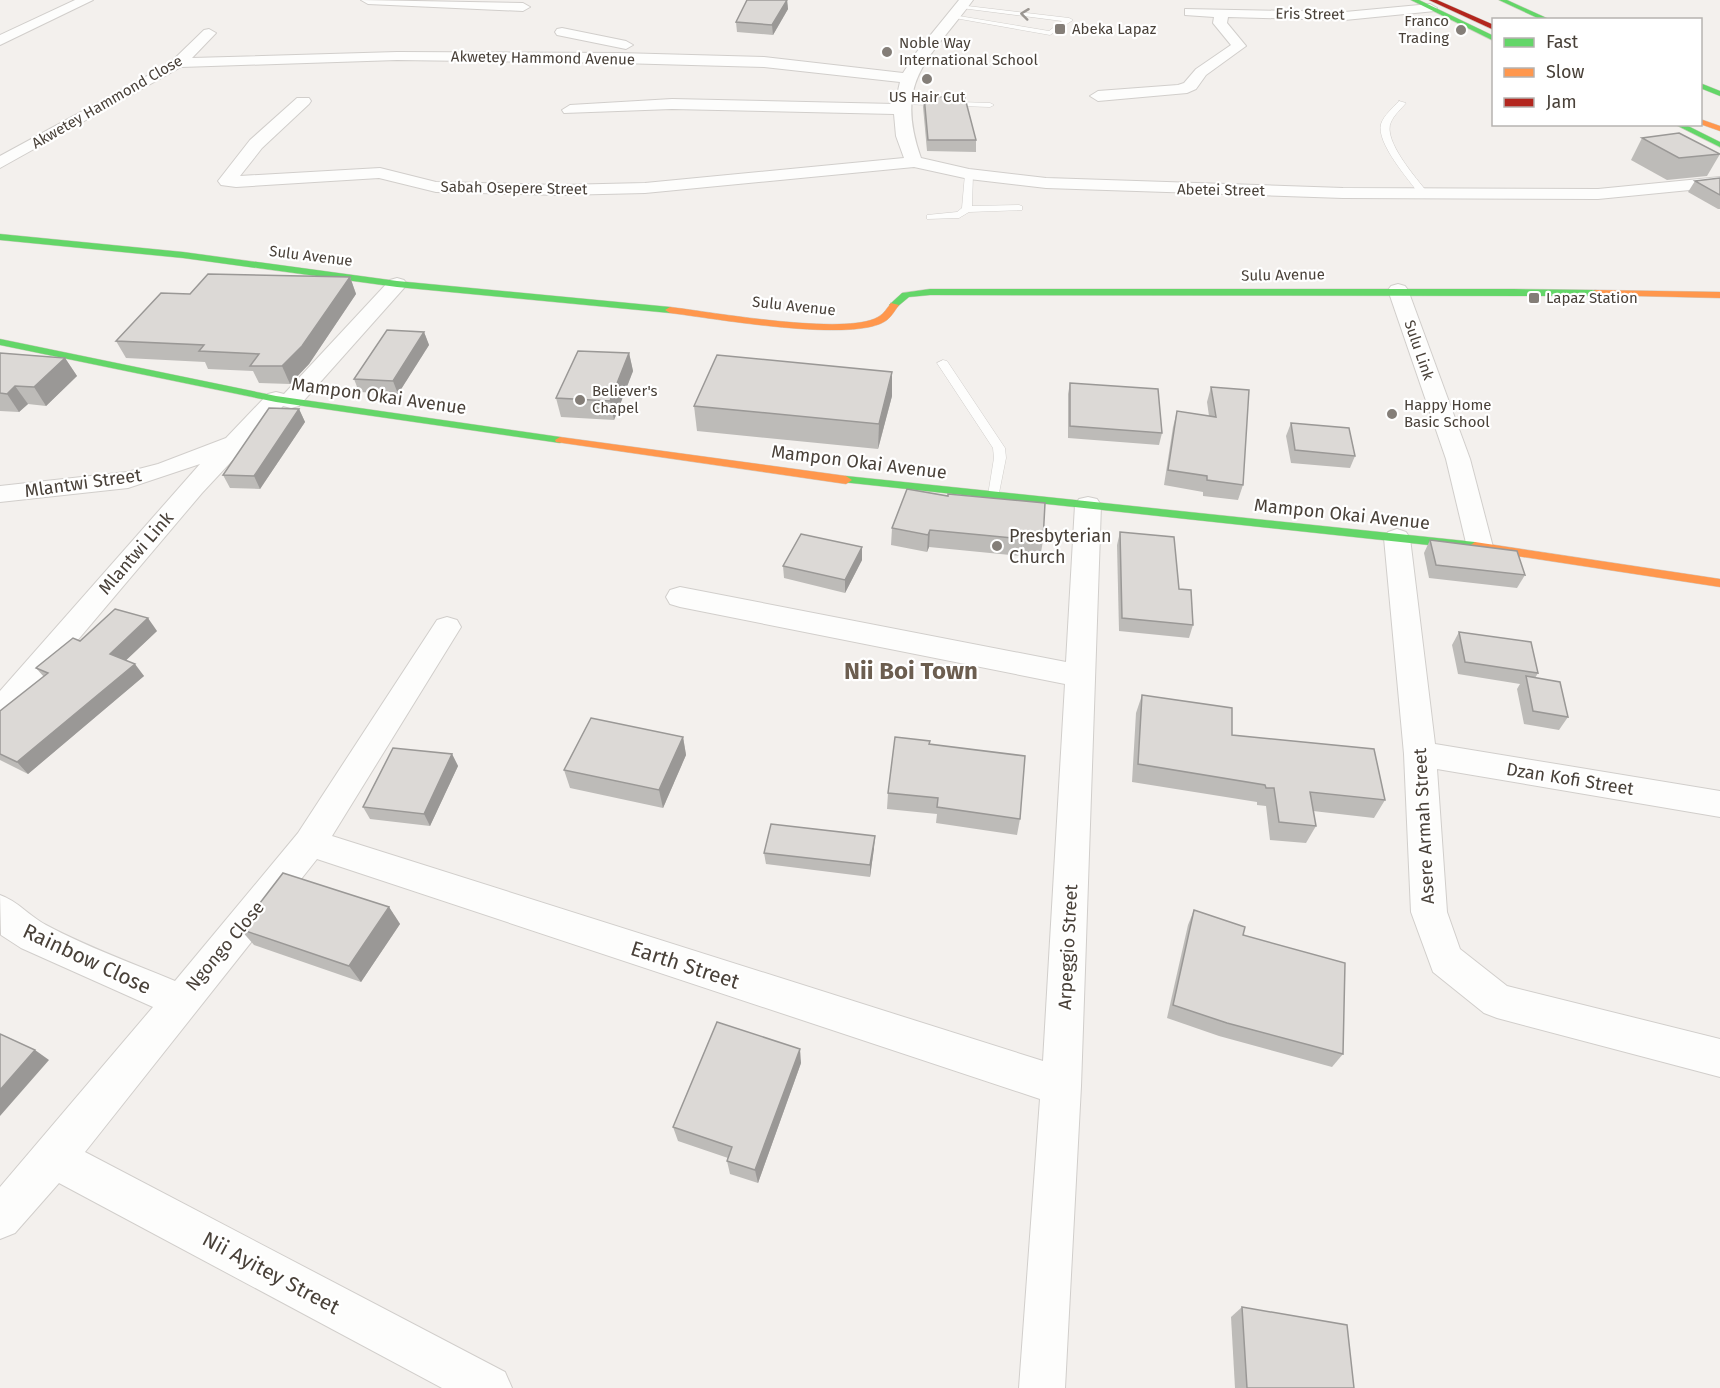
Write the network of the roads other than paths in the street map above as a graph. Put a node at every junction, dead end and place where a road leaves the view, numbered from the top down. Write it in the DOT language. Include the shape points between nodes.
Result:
graph roads {
  1 [pos="86,0"];
  2 [pos="368,0"];
  3 [pos="1414,0"];
  4 [pos="1502,0"];
  5 [pos="1431,4"];
  6 [pos="523,7"];
  7 [pos="960,8"];
  8 [pos="1487,8"];
  9 [pos="1190,12"];
  10 [pos="1222,12"];
  11 [pos="1510,18"];
  12 [pos="1543,18"];
  13 [pos="1492,27"];
  14 [pos="562,32"];
  15 [pos="209,33"];
  16 [pos="1492,38"];
  17 [pos="0,41"];
  18 [pos="659,59"];
  19 [pos="178,63"];
  20 [pos="907,78"];
  21 [pos="1702,85"];
  22 [pos="1720,94"];
  23 [pos="1098,96"];
  24 [pos="303,101"];
  25 [pos="1402,103"];
  26 [pos="900,105"];
  27 [pos="990,105"];
  28 [pos="570,110"];
  29 [pos="1702,121"];
  30 [pos="1681,126"];
  31 [pos="1720,129"];
  32 [pos="1714,142"];
  33 [pos="1720,157"];
  34 [pos="914,162"];
  35 [pos="0,164"];
  36 [pos="969,174"];
  37 [pos="1718,181"];
  38 [pos="1423,193"];
  39 [pos="1019,208"];
  40 [pos="968,209"];
  41 [pos="930,217"];
  42 [pos="0,237"];
  43 [pos="397,284"];
  44 [pos="1398,290"];
  45 [pos="1720,295"];
  46 [pos="0,342"];
  47 [pos="943,363"];
  48 [pos="284,400"];
  49 [pos="233,443"];
  50 [pos="0,494"];
  51 [pos="994,495"];
  52 [pos="1088,505"];
  53 [pos="1397,538"];
  54 [pos="1480,547"];
  55 [pos="1720,583"];
  56 [pos="680,597"];
  57 [pos="447,627"];
  58 [pos="1082,676"];
  59 [pos="0,711"];
  60 [pos="1420,753"];
  61 [pos="1720,804"];
  62 [pos="310,843"];
  63 [pos="0,910"];
  64 [pos="179,1001"];
  65 [pos="1720,1058"];
  66 [pos="1061,1086"];
  67 [pos="54,1158"];
  68 [pos="0,1218"];
  69 [pos="489,1388"];
  70 [pos="1042,1388"];
  1 -- 17 [label="street"];
  2 -- 6 [label="street"];
  3 -- 5 [label="main road"];
  4 -- 12 [label="main road"];
  5 -- 10 [label="street, Eris Street" via="1345,16"];
  5 -- 13 [label="main road"];
  5 -- 16 [label="main road"];
  7 -- 7 [label="lane, one-way" via="1050,33 1069,20"];
  7 -- 20 [label="street"];
  8 -- 11 [label="main road"];
  9 -- 10 [label="street, Eris Street"];
  10 -- 23 [label="street" via="1220,23 1238,43 1238,49 1200,72 1190,86 1167,92"];
  14 -- 18 [label="street" via="630,45"];
  15 -- 19 [label="street, Akwetey Hammond Close"];
  18 -- 19 [label="street, Akwetey Hammond Avenue" via="397,56"];
  18 -- 20 [label="street, Akwetey Hammond Avenue" via="784,64"];
  19 -- 35 [label="street, Akwetey Hammond Close"];
  20 -- 26 [label="street"];
  21 -- 22 [label="main road"];
  24 -- 34 [label="street, Sabah Osepere Street" via="256,144 227,181 380,173 436,187 645,188"];
  25 -- 38 [label="lane" via="1385,123 1384,130 1392,149"];
  26 -- 27 [label="lane"];
  26 -- 28 [label="street" via="672,104"];
  26 -- 34 [label="street" via="905,142"];
  29 -- 31 [label="main road"];
  30 -- 32 [label="main road"];
  32 -- 33 [label="main road"];
  34 -- 36 [label="street, Abetei Street"];
  36 -- 38 [label="street, Abetei Street" via="1141,188"];
  36 -- 40 [label="lane"];
  37 -- 38 [label="street, Abetei Street" via="1598,194"];
  39 -- 40 [label="lane"];
  40 -- 41 [label="lane" via="959,215"];
  42 -- 43 [label="main road, Sulu Avenue" via="183,255"];
  43 -- 44 [label="main road, Sulu Avenue" via="833,328 882,320 900,298 920,292"];
  43 -- 48 [label="street, Mlantwi Link"];
  44 -- 45 [label="main road, Sulu Avenue"];
  44 -- 54 [label="street, Sulu Link" via="1458,459"];
  46 -- 48 [label="main road, Mampon Okai Avenue"];
  47 -- 51 [label="lane" via="999,448"];
  48 -- 49 [label="street, Mlantwi Link"];
  48 -- 51 [label="main road, Mampon Okai Avenue" via="800,474"];
  49 -- 50 [label="street, Mlantwi Street" via="128,480"];
  49 -- 59 [label="street, Mlantwi Link"];
  51 -- 52 [label="main road, Mampon Okai Avenue"];
  52 -- 53 [label="main road, Mampon Okai Avenue"];
  52 -- 58 [label="street, Arpeggio Street"];
  53 -- 54 [label="main road, Mampon Okai Avenue"];
  53 -- 60 [label="street, Asere Armah Street"];
  54 -- 55 [label="main road, Mampon Okai Avenue"];
  56 -- 58 [label="street"];
  57 -- 62 [label="street, Ngongo Close"];
  58 -- 66 [label="street, Arpeggio Street"];
  60 -- 61 [label="street, Dzan Kofi Street"];
  60 -- 65 [label="street, Asere Armah Street" via="1429,912 1446,960 1497,1001"];
  62 -- 64 [label="street, Ngongo Close"];
  62 -- 66 [label="street, Earth Street"];
  63 -- 64 [label="street, Rainbow Close" via="34,937"];
  64 -- 67 [label="street, Ngongo Close"];
  66 -- 70 [label="street, Arpeggio Street"];
  67 -- 68 [label="street, Ngongo Close"];
  67 -- 69 [label="street, Nii Ayitey Street"];
}
